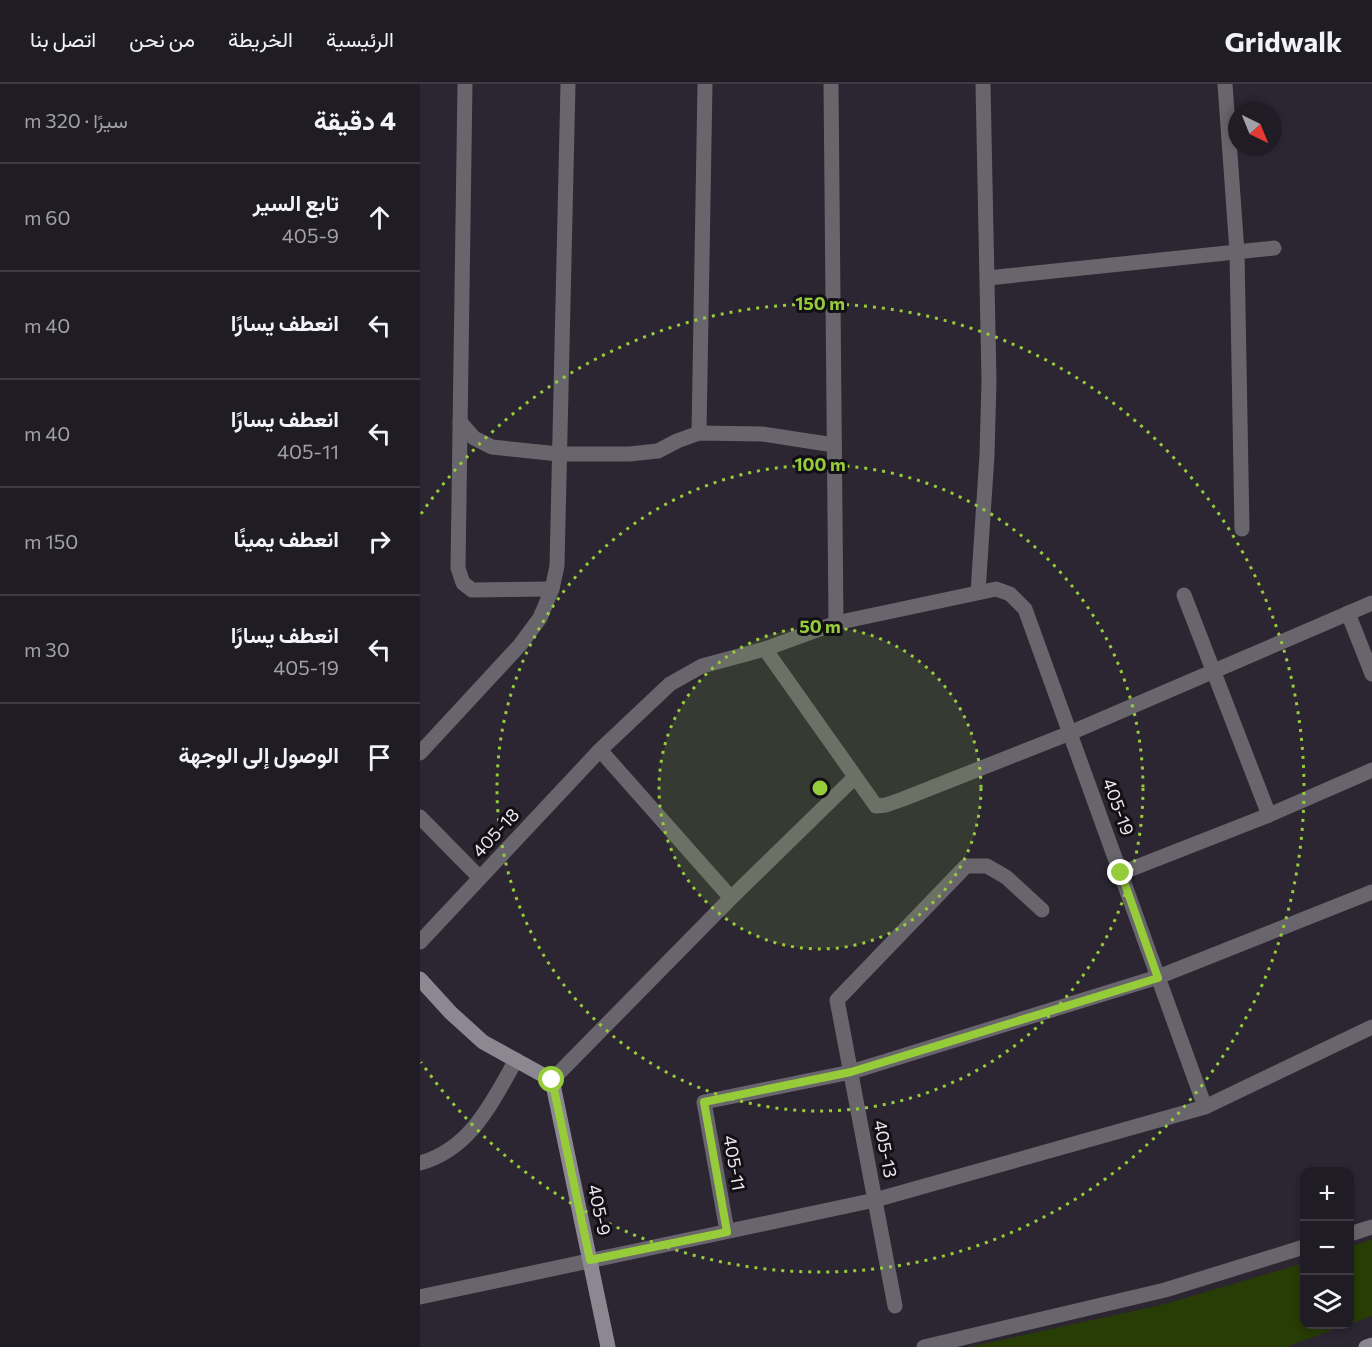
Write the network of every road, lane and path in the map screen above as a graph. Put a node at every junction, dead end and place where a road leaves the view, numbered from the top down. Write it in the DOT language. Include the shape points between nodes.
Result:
graph roads {
  1 [pos="465,84"];
  2 [pos="568,84"];
  3 [pos="705,84"];
  4 [pos="831,84"];
  5 [pos="983,84"];
  6 [pos="1226,84"];
  7 [pos="1274,248"];
  8 [pos="1237,252"];
  9 [pos="988,278"];
  10 [pos="460,422"];
  11 [pos="699,433"];
  12 [pos="834,445"];
  13 [pos="559,454"];
  14 [pos="1242,529"];
  15 [pos="552,589"];
  16 [pos="978,592"];
  17 [pos="1010,594"];
  18 [pos="1184,595"];
  19 [pos="1372,603"];
  20 [pos="1348,613"];
  21 [pos="836,623"];
  22 [pos="765,649"];
  23 [pos="1213,671"];
  24 [pos="1372,674"];
  25 [pos="1070,733"];
  26 [pos="600,750"];
  27 [pos="420,753"];
  28 [pos="1372,770"];
  29 [pos="855,777"];
  30 [pos="1269,815"];
  31 [pos="423,823"];
  32 [pos="1121,873"];
  33 [pos="480,878"];
  34 [pos="1372,892"];
  35 [pos="730,898"];
  36 [pos="1042,910"];
  37 [pos="420,942"];
  38 [pos="420,978"];
  39 [pos="1158,978"];
  40 [pos="1372,1027"];
  41 [pos="516,1060"];
  42 [pos="851,1072"];
  43 [pos="552,1080"];
  44 [pos="1205,1107"];
  45 [pos="420,1163"];
  46 [pos="875,1200"];
  47 [pos="1372,1227"];
  48 [pos="727,1232"];
  49 [pos="1354,1233"];
  50 [pos="1300,1249"];
  51 [pos="590,1260"];
  52 [pos="420,1297"];
  53 [pos="896,1306"];
  54 [pos="1372,1345"];
  55 [pos="608,1347"];
  56 [pos="924,1347"];
  57 [pos="1366,1347"];
  1 -- 10 [label="street"];
  2 -- 13 [label="street"];
  3 -- 11 [label="street"];
  4 -- 12 [label="street"];
  5 -- 9 [label="street"];
  6 -- 8 [label="street"];
  7 -- 8 [label="street"];
  8 -- 9 [label="street"];
  8 -- 14 [label="street"];
  9 -- 16 [label="street" via="987,455"];
  10 -- 13 [label="street" via="474,438 492,447"];
  10 -- 15 [label="street" via="458,568 463,583 472,590"];
  11 -- 12 [label="street" via="762,434"];
  11 -- 13 [label="street" via="658,451"];
  12 -- 21 [label="street"];
  13 -- 15 [label="street" via="557,566"];
  15 -- 27 [label="street" via="540,618 520,645"];
  16 -- 17 [label="street, 405-18" via="996,589"];
  16 -- 21 [label="street, 405-18"];
  17 -- 25 [label="street, 405-19" via="1025,609"];
  18 -- 23 [label="street"];
  19 -- 20 [label="street"];
  20 -- 23 [label="street"];
  20 -- 24 [label="street"];
  21 -- 22 [label="street, 405-18"];
  22 -- 26 [label="street, 405-18" via="702,666 670,684"];
  22 -- 29 [label="street"];
  23 -- 25 [label="street"];
  23 -- 30 [label="street"];
  25 -- 29 [label="street" via="886,805 876,806"];
  25 -- 32 [label="street, 405-19"];
  26 -- 33 [label="street, 405-18"];
  26 -- 35 [label="street"];
  28 -- 30 [label="street"];
  29 -- 35 [label="street"];
  30 -- 32 [label="street"];
  31 -- 33 [label="street"];
  32 -- 39 [label="street, 405-19"];
  33 -- 37 [label="street, 405-18"];
  34 -- 39 [label="street"];
  35 -- 43 [label="street"];
  36 -- 42 [label="street, 405-13" via="1006,877 987,866 966,866 837,999"];
  38 -- 41 [label="street" via="483,1042"];
  39 -- 42 [label="street"];
  39 -- 44 [label="street, 405-19"];
  40 -- 44 [label="street"];
  41 -- 43 [label="street"];
  41 -- 45 [label="street" via="477,1126 453,1148"];
  42 -- 46 [label="street, 405-13"];
  42 -- 48 [label="street, 405-11" via="704,1102"];
  43 -- 51 [label="street, 405-9"];
  44 -- 46 [label="street"];
  46 -- 48 [label="street"];
  46 -- 53 [label="street, 405-13"];
  47 -- 49 [label="street"];
  48 -- 51 [label="street"];
  50 -- 56 [label="street" via="1165,1290"];
  51 -- 52 [label="street"];
  51 -- 55 [label="street, 405-9"];
  54 -- 57 [label="street"];
}
